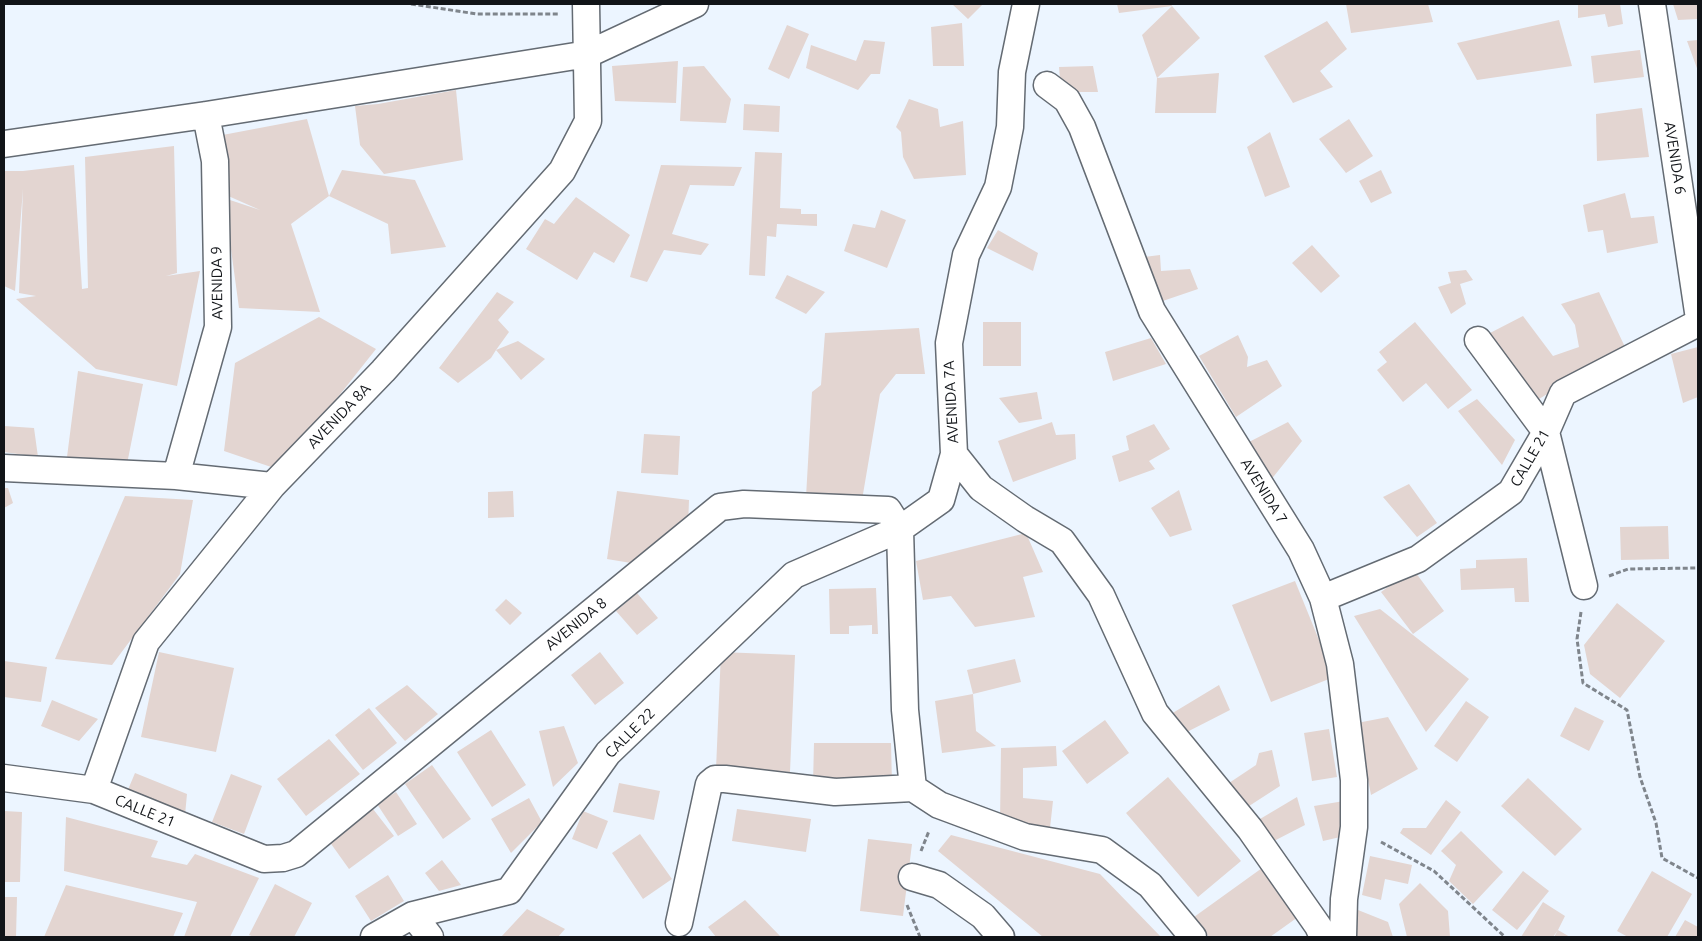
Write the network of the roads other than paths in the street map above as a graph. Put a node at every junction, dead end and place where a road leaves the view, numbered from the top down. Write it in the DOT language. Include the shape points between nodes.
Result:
graph roads {
  1 [pos="695,4"];
  2 [pos="1026,4"];
  3 [pos="1652,4"];
  4 [pos="587,9"];
  5 [pos="588,54"];
  6 [pos="1047,85"];
  7 [pos="206,115"];
  8 [pos="4,144"];
  9 [pos="1698,312"];
  10 [pos="1698,322"];
  11 [pos="1478,340"];
  12 [pos="1546,432"];
  13 [pos="954,454"];
  14 [pos="4,468"];
  15 [pos="176,476"];
  16 [pos="272,486"];
  17 [pos="900,529"];
  18 [pos="1584,586"];
  19 [pos="1323,598"];
  20 [pos="4,778"];
  21 [pos="913,788"];
  22 [pos="94,790"];
  23 [pos="283,858"];
  24 [pos="912,876"];
  25 [pos="413,915"];
  26 [pos="679,923"];
  27 [pos="374,937"];
  28 [pos="430,937"];
  29 [pos="1001,937"];
  30 [pos="1193,937"];
  31 [pos="1323,937"];
  32 [pos="1344,937"];
  1 -- 5 [label="street"];
  2 -- 13 [label="street, AVENIDA 7A" via="1012,72 1010,127 998,187 966,255 949,343"];
  3 -- 9 [label="street, AVENIDA 6"];
  4 -- 5 [label="street"];
  5 -- 7 [label="street"];
  5 -- 16 [label="street, AVENIDA 8A" via="588,121 562,172 383,371"];
  6 -- 19 [label="street, AVENIDA 7" via="1067,100 1082,127 1152,311 1301,550"];
  7 -- 8 [label="street"];
  7 -- 15 [label="street, AVENIDA 9" via="215,161 218,327"];
  10 -- 12 [label="street, CALLE 21" via="1563,393"];
  11 -- 12 [label="street"];
  12 -- 18 [label="street"];
  12 -- 19 [label="street, CALLE 21" via="1511,492 1418,559"];
  13 -- 17 [label="street, AVENIDA 7A" via="941,500"];
  13 -- 31 [label="street" via="981,488 1062,541 1101,595 1155,713 1250,829"];
  14 -- 15 [label="street"];
  15 -- 16 [label="street"];
  16 -- 22 [label="street, AVENIDA 8A" via="146,642"];
  17 -- 21 [label="street" via="905,710"];
  17 -- 23 [label="street, AVENIDA 8" via="888,510 744,504 720,507 296,854"];
  17 -- 25 [label="street, CALLE 22" via="794,575 608,753 509,892"];
  19 -- 32 [label="street, AVENIDA 7" via="1340,664 1354,780 1354,827 1344,899"];
  20 -- 22 [label="street, CALLE 21"];
  21 -- 26 [label="street" via="835,792 715,779 709,784"];
  21 -- 30 [label="street" via="939,805 1024,837 1102,850 1150,885"];
  22 -- 23 [label="street, CALLE 21" via="264,859"];
  24 -- 29 [label="street" via="939,885 983,916"];
  25 -- 27 [label="street, CALLE 22"];
  25 -- 28 [label="street"];
}
